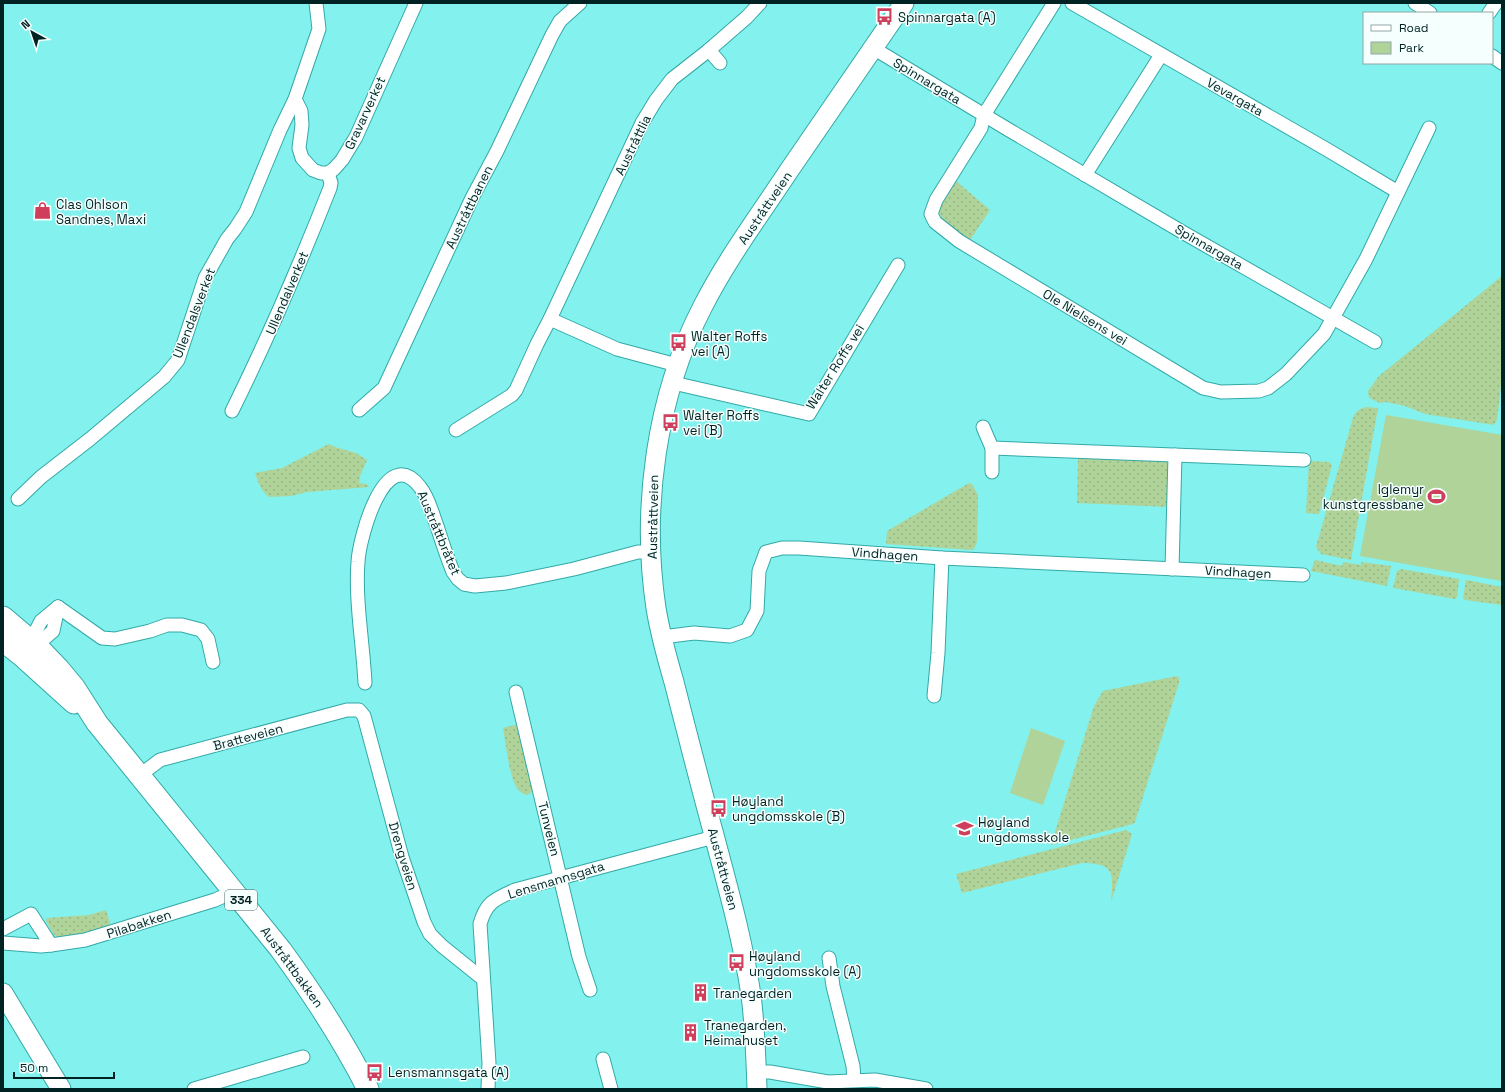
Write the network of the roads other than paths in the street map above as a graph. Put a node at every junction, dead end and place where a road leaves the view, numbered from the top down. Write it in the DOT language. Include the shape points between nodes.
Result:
graph roads {
  1 [pos="316,3"];
  2 [pos="416,3"];
  3 [pos="580,3"];
  4 [pos="760,3"];
  5 [pos="904,3"];
  6 [pos="1054,3"];
  7 [pos="1072,3"];
  8 [pos="1415,3"];
  9 [pos="1496,3"];
  10 [pos="1428,12"];
  11 [pos="1490,12"];
  12 [pos="873,48"];
  13 [pos="709,50"];
  14 [pos="1161,55"];
  15 [pos="1493,57"];
  16 [pos="720,63"];
  17 [pos="1502,63"];
  18 [pos="295,99"];
  19 [pos="984,115"];
  20 [pos="1429,128"];
  21 [pos="328,173"];
  22 [pos="1085,175"];
  23 [pos="1398,192"];
  24 [pos="898,265"];
  25 [pos="550,319"];
  26 [pos="1333,319"];
  27 [pos="1375,342"];
  28 [pos="675,373"];
  29 [pos="359,410"];
  30 [pos="232,411"];
  31 [pos="983,427"];
  32 [pos="456,430"];
  33 [pos="992,448"];
  34 [pos="1175,455"];
  35 [pos="1304,460"];
  36 [pos="992,472"];
  37 [pos="18,499"];
  38 [pos="651,552"];
  39 [pos="942,558"];
  40 [pos="1172,569"];
  41 [pos="1303,575"];
  42 [pos="3,617"];
  43 [pos="662,637"];
  44 [pos="3,641"];
  45 [pos="30,647"];
  46 [pos="213,662"];
  47 [pos="364,683"];
  48 [pos="516,692"];
  49 [pos="934,696"];
  50 [pos="360,710"];
  51 [pos="140,775"];
  52 [pos="714,837"];
  53 [pos="561,876"];
  54 [pos="224,896"];
  55 [pos="3,929"];
  56 [pos="3,943"];
  57 [pos="51,945"];
  58 [pos="829,958"];
  59 [pos="483,979"];
  60 [pos="590,990"];
  61 [pos="3,993"];
  62 [pos="303,1057"];
  63 [pos="603,1058"];
  64 [pos="854,1080"];
  65 [pos="756,1081"];
  66 [pos="61,1089"];
  67 [pos="194,1089"];
  68 [pos="368,1089"];
  69 [pos="488,1089"];
  70 [pos="611,1089"];
  71 [pos="926,1089"];
  1 -- 18 [label="street" via="319,29"];
  2 -- 21 [label="street, Gravarverket" via="356,137 342,160"];
  3 -- 29 [label="street, Austråttbanen" via="560,21 552,35 472,198 384,388"];
  4 -- 13 [label="street, Austråttlia"];
  5 -- 12 [label="main road, Austråttveien"];
  6 -- 19 [label="street"];
  7 -- 14 [label="street, Vevargata"];
  8 -- 10 [label="street"];
  9 -- 11 [label="street"];
  12 -- 19 [label="street, Spinnargata"];
  12 -- 28 [label="main road, Austråttveien" via="727,263 702,308"];
  13 -- 16 [label="street"];
  13 -- 25 [label="street, Austråttlia" via="672,79 642,123"];
  14 -- 22 [label="street"];
  14 -- 23 [label="street, Vevargata"];
  15 -- 17 [label="street"];
  18 -- 21 [label="street" via="301,111 302,158 313,170"];
  18 -- 37 [label="street, Ullendalsverket" via="246,212 205,278 178,360 164,377 41,477"];
  19 -- 22 [label="street, Spinnargata"];
  19 -- 26 [label="street, Ole Nielsens vei" via="981,128 936,200 931,214 935,222 959,241 1203,388 1221,392 1259,391 1268,388 1298,362 1324,334"];
  20 -- 23 [label="street"];
  21 -- 30 [label="street, Ullendalverket" via="332,183 304,254 267,340"];
  22 -- 26 [label="street, Spinnargata"];
  23 -- 26 [label="street"];
  24 -- 28 [label="street, Walter Roffs vei" via="809,414 682,385"];
  25 -- 28 [label="street"];
  25 -- 32 [label="street, Austråttlia" via="512,395"];
  26 -- 27 [label="street, Spinnargata"];
  28 -- 38 [label="main road, Austråttveien" via="653,479"];
  31 -- 33 [label="street"];
  33 -- 34 [label="street"];
  33 -- 36 [label="street"];
  34 -- 35 [label="street"];
  34 -- 40 [label="street"];
  38 -- 43 [label="main road, Austråttveien" via="656,609"];
  38 -- 47 [label="street, Austråttbråtet" via="638,552 506,583 475,586 464,584 453,572 430,505 420,487 404,476 394,477 378,494 365,524 358,560 357,587 364,652"];
  39 -- 40 [label="street, Vindhagen"];
  39 -- 43 [label="street, Vindhagen" via="799,548 782,548 766,552 759,571 757,611 747,630 730,636 694,633"];
  39 -- 49 [label="street"];
  40 -- 41 [label="street, Vindhagen"];
  42 -- 45 [label="main road, Austråttbakken / 334"];
  43 -- 52 [label="main road, Austråttveien"];
  44 -- 45 [label="main road, Austråttbakken / 334"];
  45 -- 46 [label="street" via="53,632 58,607 102,638 115,639 167,625 196,628 208,639"];
  45 -- 51 [label="main road, Austråttbakken / 334" via="74,687 97,723"];
  48 -- 53 [label="street, Tunveien"];
  50 -- 51 [label="street, Bratteveien" via="347,710 160,760"];
  50 -- 59 [label="street, Drengveien" via="364,716 402,857 424,922 430,934 442,946"];
  51 -- 68 [label="main road, Austråttbakken / 334" via="304,981"];
  52 -- 53 [label="street, Lensmannsgata"];
  52 -- 65 [label="main road, Austråttveien" via="744,956 753,1018"];
  53 -- 59 [label="street, Lensmannsgata" via="515,890 489,904 480,924"];
  53 -- 60 [label="street, Tunveien" via="579,957"];
  54 -- 57 [label="street, Pilabakken" via="100,936"];
  55 -- 57 [label="street" via="31,914"];
  56 -- 57 [label="street, Pilabakken"];
  58 -- 64 [label="street" via="833,986 854,1066"];
  59 -- 69 [label="street, Lensmannsgata" via="489,1063"];
  61 -- 66 [label="main road"];
  62 -- 67 [label="street"];
  63 -- 70 [label="street"];
  64 -- 65 [label="street" via="828,1082 770,1072"];
  64 -- 71 [label="street" via="876,1080"];
}
